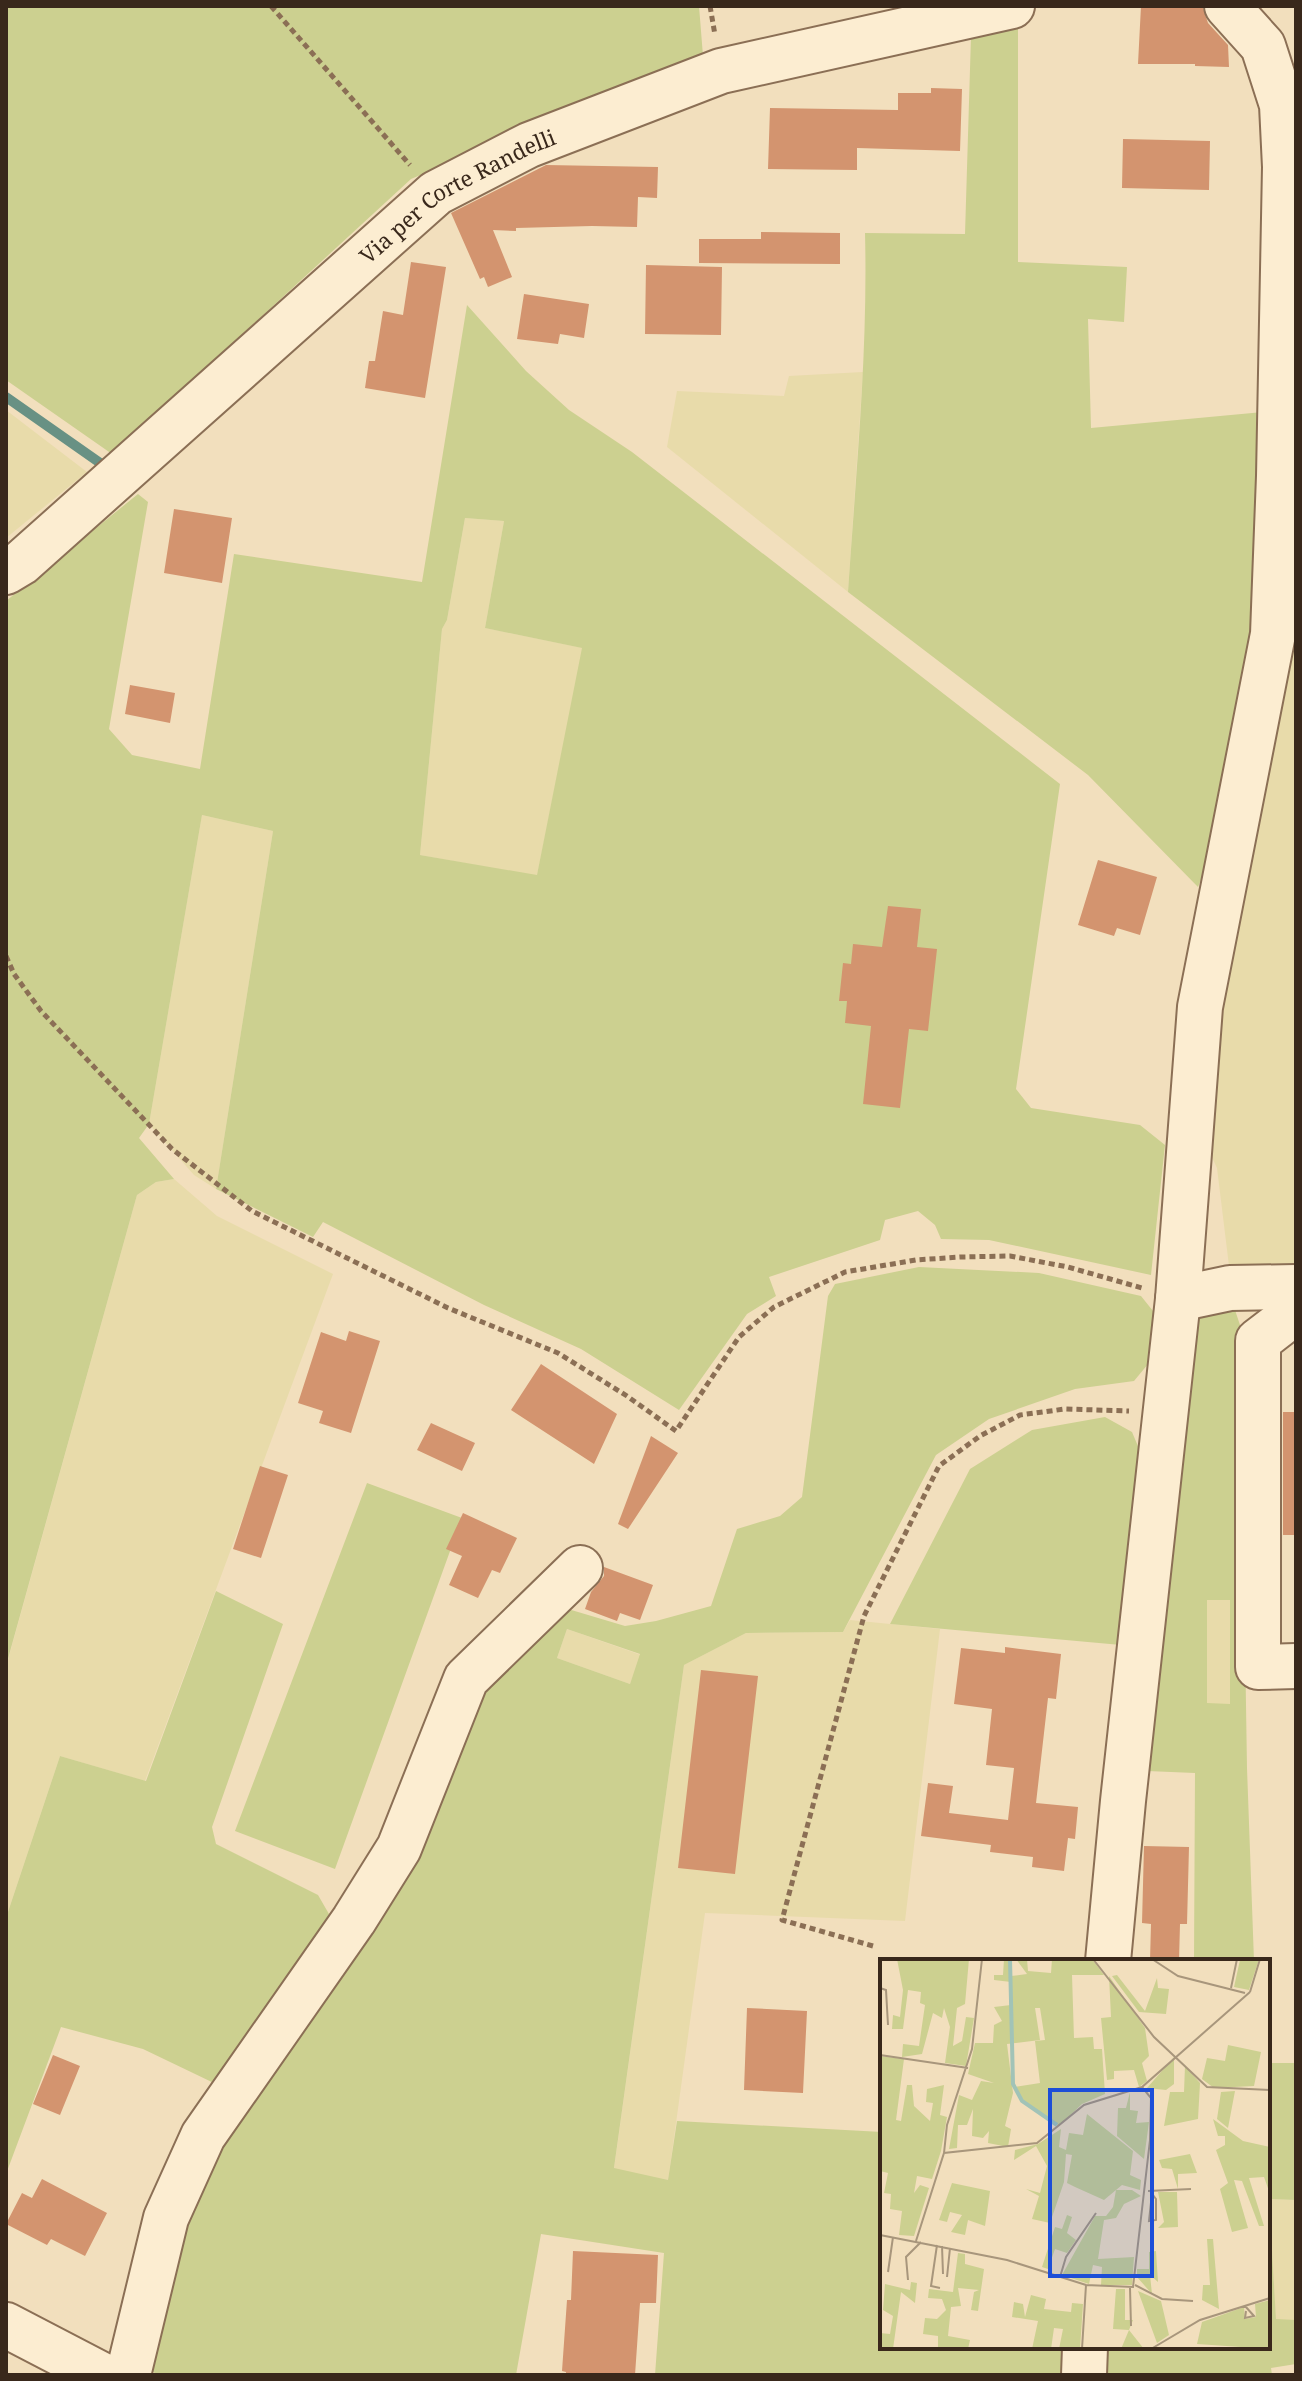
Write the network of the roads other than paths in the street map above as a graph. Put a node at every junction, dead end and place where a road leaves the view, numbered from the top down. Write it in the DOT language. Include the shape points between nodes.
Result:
graph roads {
  1 [pos="1012,6"];
  2 [pos="1227,6"];
  3 [pos="6,572"];
  4 [pos="1178,1299"];
  5 [pos="1290,1301"];
  6 [pos="580,1568"];
  7 [pos="1296,1666"];
  8 [pos="1108,1959"];
  9 [pos="6,2325"];
  10 [pos="1085,2349"];
  11 [pos="102,2375"];
  12 [pos="128,2375"];
  13 [pos="1084,2375"];
  1 -- 3 [label="street, Via per Corte Randelli" via="721,71 529,145 436,193"];
  2 -- 4 [label="street" via="1263,46 1282,105 1278,508 1273,634 1200,1007"];
  4 -- 5 [label="street" via="1230,1288"];
  4 -- 8 [label="street"];
  5 -- 7 [label="street" via="1258,1341 1258,1667"];
  6 -- 12 [label="street" via="466,1679 399,1848 203,2136 166,2218"];
  9 -- 11 [label="street"];
  10 -- 13 [label="street"];
}
